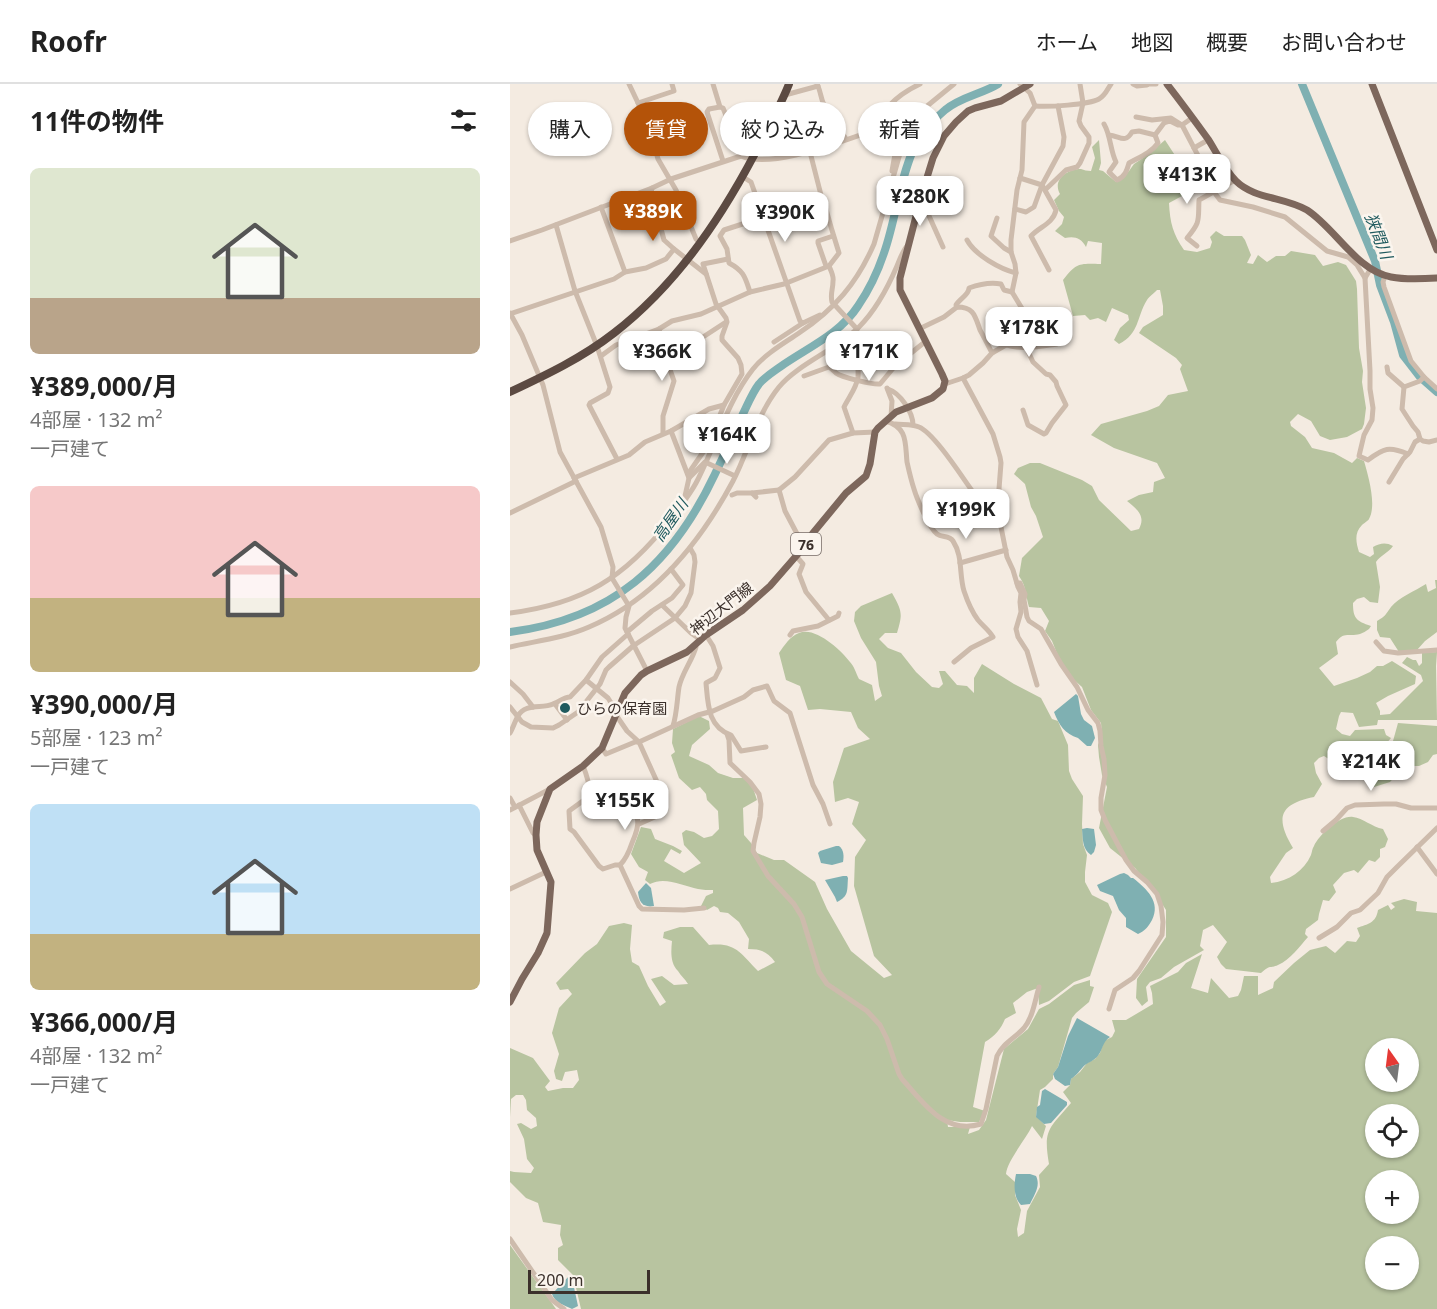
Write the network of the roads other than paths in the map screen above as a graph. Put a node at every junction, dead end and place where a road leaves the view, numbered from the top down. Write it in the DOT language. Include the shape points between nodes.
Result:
graph roads {
  1 [pos="630,84"];
  2 [pos="672,84"];
  3 [pos="713,84"];
  4 [pos="789,84"];
  5 [pos="920,84"];
  6 [pos="952,84"];
  7 [pos="1080,84"];
  8 [pos="1111,84"];
  9 [pos="1133,84"];
  10 [pos="1147,84"];
  11 [pos="1156,84"];
  12 [pos="1167,84"];
  13 [pos="1372,84"];
  14 [pos="818,85"];
  15 [pos="1024,86"];
  16 [pos="785,95"];
  17 [pos="638,102"];
  18 [pos="641,102"];
  19 [pos="823,102"];
  20 [pos="892,102"];
  21 [pos="1083,103"];
  22 [pos="1035,106"];
  23 [pos="1058,106"];
  24 [pos="720,107"];
  25 [pos="1136,117"];
  26 [pos="1192,118"];
  27 [pos="1104,124"];
  28 [pos="1182,125"];
  29 [pos="858,135"];
  30 [pos="1109,135"];
  31 [pos="1155,135"];
  32 [pos="846,139"];
  33 [pos="1208,140"];
  34 [pos="1194,148"];
  35 [pos="720,152"];
  36 [pos="657,156"];
  37 [pos="721,156"];
  38 [pos="741,156"];
  39 [pos="786,156"];
  40 [pos="811,156"];
  41 [pos="895,156"];
  42 [pos="753,159"];
  43 [pos="723,161"];
  44 [pos="743,177"];
  45 [pos="1020,178"];
  46 [pos="671,179"];
  47 [pos="892,179"];
  48 [pos="1234,180"];
  49 [pos="1043,187"];
  50 [pos="652,188"];
  51 [pos="1214,192"];
  52 [pos="921,197"];
  53 [pos="601,207"];
  54 [pos="1015,209"];
  55 [pos="764,217"];
  56 [pos="687,218"];
  57 [pos="997,218"];
  58 [pos="556,225"];
  59 [pos="660,225"];
  60 [pos="833,236"];
  61 [pos="967,240"];
  62 [pos="510,241"];
  63 [pos="700,243"];
  64 [pos="908,244"];
  65 [pos="1197,246"];
  66 [pos="943,247"];
  67 [pos="674,249"];
  68 [pos="1437,250"];
  69 [pos="1011,252"];
  70 [pos="687,259"];
  71 [pos="728,259"];
  72 [pos="828,266"];
  73 [pos="1372,269"];
  74 [pos="1049,270"];
  75 [pos="625,272"];
  76 [pos="855,273"];
  77 [pos="1016,273"];
  78 [pos="707,275"];
  79 [pos="1383,275"];
  80 [pos="1365,278"];
  81 [pos="1437,278"];
  82 [pos="787,282"];
  83 [pos="850,287"];
  84 [pos="575,291"];
  85 [pos="750,292"];
  86 [pos="1012,292"];
  87 [pos="834,305"];
  88 [pos="719,306"];
  89 [pos="957,307"];
  90 [pos="827,313"];
  91 [pos="510,314"];
  92 [pos="1029,320"];
  93 [pos="1062,320"];
  94 [pos="727,322"];
  95 [pos="803,323"];
  96 [pos="659,329"];
  97 [pos="857,329"];
  98 [pos="920,329"];
  99 [pos="774,342"];
  100 [pos="926,342"];
  101 [pos="1057,344"];
  102 [pos="1005,345"];
  103 [pos="597,346"];
  104 [pos="1026,347"];
  105 [pos="992,352"];
  106 [pos="601,356"];
  107 [pos="666,358"];
  108 [pos="1387,367"];
  109 [pos="753,369"];
  110 [pos="742,374"];
  111 [pos="804,376"];
  112 [pos="541,378"];
  113 [pos="963,378"];
  114 [pos="1422,379"];
  115 [pos="857,380"];
  116 [pos="882,383"];
  117 [pos="945,384"];
  118 [pos="1404,387"];
  119 [pos="888,389"];
  120 [pos="1437,389"];
  121 [pos="510,392"];
  122 [pos="724,405"];
  123 [pos="907,408"];
  124 [pos="1023,410"];
  125 [pos="890,420"];
  126 [pos="913,425"];
  127 [pos="671,431"];
  128 [pos="875,432"];
  129 [pos="663,433"];
  130 [pos="853,433"];
  131 [pos="1420,439"];
  132 [pos="1437,440"];
  133 [pos="1408,454"];
  134 [pos="616,459"];
  135 [pos="706,462"];
  136 [pos="689,476"];
  137 [pos="734,477"];
  138 [pos="575,479"];
  139 [pos="1389,482"];
  140 [pos="779,490"];
  141 [pos="684,500"];
  142 [pos="998,512"];
  143 [pos="510,513"];
  144 [pos="690,548"];
  145 [pos="804,548"];
  146 [pos="1006,550"];
  147 [pos="796,556"];
  148 [pos="960,563"];
  149 [pos="671,569"];
  150 [pos="612,579"];
  151 [pos="1017,583"];
  152 [pos="629,605"];
  153 [pos="662,605"];
  154 [pos="510,614"];
  155 [pos="839,614"];
  156 [pos="675,618"];
  157 [pos="829,620"];
  158 [pos="627,633"];
  159 [pos="790,635"];
  160 [pos="703,637"];
  161 [pos="1376,642"];
  162 [pos="695,645"];
  163 [pos="633,646"];
  164 [pos="510,647"];
  165 [pos="1437,650"];
  166 [pos="954,662"];
  167 [pos="647,670"];
  168 [pos="586,680"];
  169 [pos="510,682"];
  170 [pos="1037,685"];
  171 [pos="597,689"];
  172 [pos="555,704"];
  173 [pos="510,707"];
  174 [pos="533,707"];
  175 [pos="710,712"];
  176 [pos="616,714"];
  177 [pos="517,716"];
  178 [pos="567,720"];
  179 [pos="674,726"];
  180 [pos="510,733"];
  181 [pos="727,734"];
  182 [pos="639,742"];
  183 [pos="766,747"];
  184 [pos="602,748"];
  185 [pos="583,766"];
  186 [pos="656,782"];
  187 [pos="550,789"];
  188 [pos="591,795"];
  189 [pos="510,798"];
  190 [pos="625,798"];
  191 [pos="515,807"];
  192 [pos="1437,808"];
  193 [pos="639,824"];
  194 [pos="830,824"];
  195 [pos="1437,828"];
  196 [pos="1323,831"];
  197 [pos="536,835"];
  198 [pos="1418,848"];
  199 [pos="620,865"];
  200 [pos="546,872"];
  201 [pos="1437,874"];
  202 [pos="510,889"];
  203 [pos="704,908"];
  204 [pos="1319,938"];
  205 [pos="1039,987"];
  206 [pos="510,1002"];
  207 [pos="1109,1009"];
  208 [pos="510,1239"];
  209 [pos="564,1309"];
  1 -- 17 [label="street"];
  2 -- 18 [label="street" via="674,91"];
  3 -- 24 [label="street"];
  4 -- 16 [label="highway"];
  5 -- 20 [label="street"];
  6 -- 47 [label="street" via="917,116 904,139"];
  7 -- 21 [label="street"];
  8 -- 21 [label="street" via="1101,98"];
  9 -- 10 [label="street"];
  10 -- 11 [label="street"];
  12 -- 26 [label="main road"];
  13 -- 68 [label="main road"];
  14 -- 16 [label="street"];
  14 -- 19 [label="street"];
  15 -- 22 [label="street"];
  15 -- 52 [label="main road" via="1001,101 968,111 956,122 937,147"];
  16 -- 42 [label="highway"];
  21 -- 23 [label="street"];
  21 -- 49 [label="street" via="1079,121 1089,137 1087,149 1077,167"];
  22 -- 23 [label="street"];
  22 -- 45 [label="street" via="1024,122"];
  23 -- 49 [label="street" via="1064,142"];
  24 -- 35 [label="street" via="706,112"];
  25 -- 28 [label="street" via="1171,118"];
  26 -- 28 [label="street"];
  26 -- 33 [label="main road"];
  27 -- 30 [label="street"];
  28 -- 31 [label="street" via="1164,123"];
  28 -- 34 [label="street"];
  29 -- 32 [label="street"];
  30 -- 31 [label="street" via="1126,139 1137,131"];
  30 -- 31 [label="street" via="1116,162 1109,172 1117,180 1125,174 1129,163 1156,146"];
  33 -- 34 [label="street"];
  33 -- 48 [label="main road"];
  34 -- 51 [label="street"];
  36 -- 46 [label="street"];
  37 -- 43 [label="street"];
  38 -- 42 [label="street"];
  38 -- 43 [label="street"];
  39 -- 42 [label="street"];
  40 -- 60 [label="street"];
  41 -- 47 [label="street"];
  42 -- 44 [label="highway"];
  43 -- 46 [label="street"];
  44 -- 55 [label="street" via="751,182"];
  44 -- 63 [label="highway"];
  45 -- 49 [label="street"];
  45 -- 54 [label="street"];
  46 -- 50 [label="street"];
  46 -- 56 [label="street"];
  47 -- 83 [label="street" via="873,244"];
  48 -- 51 [label="street"];
  48 -- 73 [label="main road" via="1248,189 1307,210"];
  49 -- 54 [label="street" via="1034,207 1026,212"];
  49 -- 74 [label="street" via="1056,210 1050,222 1031,236"];
  50 -- 53 [label="street"];
  50 -- 59 [label="street" via="651,203"];
  51 -- 65 [label="street" via="1199,200 1199,221 1187,238"];
  51 -- 80 [label="street" via="1222,201 1285,217 1327,252 1348,257"];
  52 -- 64 [label="main road"];
  52 -- 66 [label="street"];
  53 -- 58 [label="street"];
  53 -- 75 [label="street"];
  54 -- 69 [label="street"];
  55 -- 71 [label="street" via="724,230 720,236"];
  55 -- 82 [label="street"];
  56 -- 59 [label="street"];
  56 -- 63 [label="street"];
  57 -- 69 [label="street" via="991,236"];
  58 -- 62 [label="street"];
  58 -- 84 [label="street"];
  59 -- 67 [label="street" via="664,240"];
  60 -- 72 [label="street" via="839,253"];
  60 -- 72 [label="street" via="818,241"];
  61 -- 77 [label="street" via="983,257"];
  63 -- 70 [label="highway"];
  64 -- 97 [label="street" via="872,312"];
  64 -- 98 [label="main road" via="900,290"];
  67 -- 70 [label="street"];
  67 -- 75 [label="street" via="666,259"];
  69 -- 77 [label="street"];
  70 -- 78 [label="street"];
  70 -- 103 [label="highway" via="641,310"];
  71 -- 78 [label="street" via="704,264"];
  71 -- 85 [label="street" via="741,271"];
  72 -- 82 [label="street"];
  72 -- 87 [label="street" via="834,277"];
  73 -- 79 [label="main road"];
  73 -- 80 [label="street"];
  75 -- 84 [label="street"];
  76 -- 83 [label="street"];
  77 -- 86 [label="street"];
  78 -- 88 [label="street"];
  79 -- 81 [label="main road"];
  79 -- 114 [label="street" via="1410,361"];
  80 -- 133 [label="street" via="1373,408 1359,456 1368,460 1392,448"];
  82 -- 85 [label="street"];
  82 -- 95 [label="street"];
  83 -- 87 [label="street"];
  84 -- 91 [label="street"];
  84 -- 103 [label="street"];
  85 -- 88 [label="street"];
  86 -- 89 [label="street" via="1000,284 980,284 969,288"];
  86 -- 92 [label="street"];
  87 -- 90 [label="street"];
  87 -- 97 [label="street"];
  88 -- 94 [label="street"];
  88 -- 96 [label="street"];
  89 -- 98 [label="street"];
  89 -- 105 [label="street" via="973,313"];
  90 -- 95 [label="street"];
  90 -- 109 [label="street"];
  91 -- 112 [label="street"];
  92 -- 93 [label="street"];
  92 -- 102 [label="street" via="1011,329"];
  94 -- 107 [label="street"];
  94 -- 110 [label="street" via="722,339 738,358"];
  95 -- 99 [label="street"];
  96 -- 106 [label="street" via="616,345"];
  96 -- 107 [label="street"];
  97 -- 115 [label="street"];
  97 -- 137 [label="street" via="780,387"];
  98 -- 100 [label="main road"];
  100 -- 116 [label="street" via="894,366"];
  100 -- 117 [label="main road"];
  101 -- 104 [label="street"];
  102 -- 104 [label="street"];
  102 -- 105 [label="street"];
  103 -- 106 [label="street"];
  103 -- 112 [label="highway"];
  104 -- 124 [label="street" via="1033,362 1056,382 1066,405 1044,434 1028,425"];
  105 -- 113 [label="street"];
  106 -- 134 [label="street" via="610,390 589,405"];
  107 -- 129 [label="street" via="674,381 663,416"];
  108 -- 118 [label="street" via="1388,373"];
  109 -- 110 [label="street"];
  109 -- 135 [label="street"];
  110 -- 122 [label="street"];
  111 -- 115 [label="street" via="830,367 837,374"];
  112 -- 121 [label="highway"];
  112 -- 138 [label="street" via="560,452"];
  113 -- 117 [label="street"];
  113 -- 142 [label="street" via="993,434 1000,457"];
  114 -- 118 [label="street"];
  114 -- 120 [label="street"];
  115 -- 116 [label="street" via="873,385"];
  115 -- 130 [label="street" via="844,407"];
  116 -- 119 [label="street"];
  117 -- 123 [label="main road" via="932,398"];
  118 -- 131 [label="street" via="1402,409"];
  119 -- 123 [label="street"];
  119 -- 125 [label="street" via="892,401"];
  122 -- 127 [label="street"];
  122 -- 136 [label="street" via="708,445"];
  123 -- 125 [label="main road" via="896,412"];
  123 -- 126 [label="street"];
  125 -- 126 [label="street"];
  125 -- 128 [label="main road"];
  125 -- 148 [label="street" via="904,436 918,500 932,530 952,539"];
  126 -- 142 [label="street" via="927,431 973,492"];
  127 -- 129 [label="street"];
  127 -- 136 [label="street"];
  128 -- 130 [label="street"];
  128 -- 145 [label="main road, 神辺大門線 / 76" via="866,476 846,493"];
  129 -- 134 [label="street" via="634,453"];
  130 -- 140 [label="street" via="829,440"];
  131 -- 132 [label="street"];
  131 -- 133 [label="street"];
  133 -- 139 [label="street"];
  134 -- 138 [label="street"];
  135 -- 136 [label="street"];
  135 -- 137 [label="street"];
  135 -- 141 [label="street"];
  136 -- 141 [label="street"];
  137 -- 140 [label="street" via="735,494"];
  137 -- 144 [label="street"];
  138 -- 143 [label="street"];
  138 -- 150 [label="street" via="605,538 613,567"];
  140 -- 145 [label="street" via="785,512"];
  141 -- 150 [label="street" via="657,536"];
  142 -- 146 [label="street"];
  144 -- 149 [label="street"];
  144 -- 156 [label="street" via="695,562 691,593"];
  145 -- 147 [label="main road, 神辺大門線 / 76"];
  146 -- 148 [label="street"];
  146 -- 151 [label="street"];
  147 -- 157 [label="street" via="802,564 799,574 806,592"];
  147 -- 160 [label="main road, 神辺大門線 / 76" via="743,610"];
  148 -- 166 [label="street" via="964,592 978,620 993,637"];
  149 -- 152 [label="street"];
  149 -- 153 [label="street" via="683,585"];
  150 -- 152 [label="street"];
  150 -- 154 [label="street" via="575,597"];
  151 -- 170 [label="street" via="1021,612 1016,629"];
  151 -- 207 [label="street" via="1024,589 1029,621 1041,629 1098,723 1105,775 1101,810 1126,860 1157,894 1161,906 1162,935 1139,971 1115,990"];
  152 -- 158 [label="street"];
  152 -- 164 [label="street" via="588,627"];
  153 -- 156 [label="street"];
  153 -- 158 [label="street"];
  155 -- 157 [label="street"];
  156 -- 160 [label="street" via="691,633"];
  156 -- 163 [label="street"];
  157 -- 159 [label="street"];
  158 -- 163 [label="street"];
  158 -- 168 [label="street" via="602,657"];
  160 -- 162 [label="main road, 神辺大門線 / 76"];
  160 -- 175 [label="street" via="713,646 720,668 715,678 706,683"];
  161 -- 165 [label="street" via="1384,651 1398,653"];
  162 -- 167 [label="main road, 神辺大門線 / 76"];
  162 -- 179 [label="street" via="679,686"];
  163 -- 167 [label="street"];
  163 -- 171 [label="street" via="606,670"];
  167 -- 176 [label="main road, 神辺大門線 / 76" via="625,693"];
  168 -- 171 [label="street"];
  168 -- 172 [label="street" via="570,697"];
  169 -- 174 [label="street"];
  171 -- 176 [label="street" via="608,698"];
  171 -- 178 [label="street"];
  172 -- 174 [label="street"];
  172 -- 178 [label="street"];
  173 -- 177 [label="street"];
  174 -- 177 [label="street"];
  175 -- 179 [label="street"];
  175 -- 181 [label="street" via="714,723"];
  175 -- 194 [label="street" via="767,686 774,700 790,713"];
  176 -- 182 [label="street"];
  176 -- 184 [label="main road, 神辺大門線 / 76"];
  177 -- 178 [label="street" via="531,727 553,728"];
  177 -- 180 [label="street"];
  179 -- 182 [label="street"];
  181 -- 183 [label="street" via="741,751"];
  181 -- 205 [label="street" via="730,763 759,794 760,817 753,851 802,917 819,972 827,984 867,1011 880,1025 899,1074 936,1115 958,1125 981,1124 997,1056 1026,1026"];
  182 -- 184 [label="street" via="606,754"];
  182 -- 186 [label="street"];
  184 -- 185 [label="main road, 神辺大門線 / 76"];
  185 -- 187 [label="main road, 神辺大門線 / 76"];
  185 -- 188 [label="street"];
  186 -- 190 [label="street"];
  186 -- 193 [label="street" via="659,815"];
  187 -- 191 [label="street"];
  187 -- 197 [label="main road"];
  188 -- 190 [label="street" via="598,805"];
  188 -- 199 [label="street" via="569,811 570,829 601,868"];
  189 -- 191 [label="street"];
  190 -- 193 [label="street"];
  191 -- 197 [label="street"];
  192 -- 196 [label="street" via="1355,805"];
  193 -- 199 [label="street"];
  195 -- 198 [label="street"];
  197 -- 200 [label="main road"];
  198 -- 201 [label="street"];
  198 -- 204 [label="street" via="1360,910"];
  199 -- 203 [label="street" via="642,909"];
  200 -- 202 [label="street"];
  200 -- 206 [label="main road" via="551,882 547,933"];
  208 -- 209 [label="street" via="552,1300"];
}
